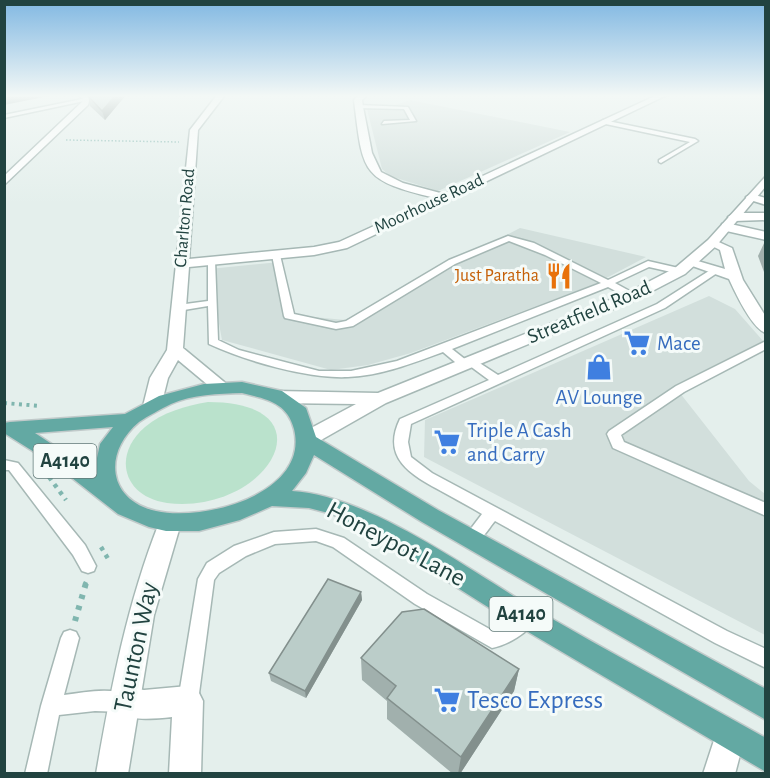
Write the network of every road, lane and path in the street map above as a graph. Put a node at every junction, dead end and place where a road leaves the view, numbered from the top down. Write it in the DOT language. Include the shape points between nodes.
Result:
graph roads {
  1 [pos="55,131"];
  2 [pos="194,131"];
  3 [pos="365,131"];
  4 [pos="583,131"];
  5 [pos="648,131"];
  6 [pos="48,140"];
  7 [pos="192,142"];
  8 [pos="661,160"];
  9 [pos="765,179"];
  10 [pos="4,182"];
  11 [pos="444,197"];
  12 [pos="751,198"];
  13 [pos="765,202"];
  14 [pos="765,216"];
  15 [pos="730,222"];
  16 [pos="765,236"];
  17 [pos="712,243"];
  18 [pos="276,255"];
  19 [pos="212,261"];
  20 [pos="182,264"];
  21 [pos="686,267"];
  22 [pos="715,271"];
  23 [pos="732,276"];
  24 [pos="608,284"];
  25 [pos="632,296"];
  26 [pos="211,303"];
  27 [pos="178,308"];
  28 [pos="765,328"];
  29 [pos="765,344"];
  30 [pos="444,348"];
  31 [pos="175,350"];
  32 [pos="468,363"];
  33 [pos="497,380"];
  34 [pos="220,386"];
  35 [pos="278,397"];
  36 [pos="380,399"];
  37 [pos="4,403"];
  38 [pos="152,406"];
  39 [pos="51,407"];
  40 [pos="131,420"];
  41 [pos="9,428"];
  42 [pos="307,440"];
  43 [pos="4,465"];
  44 [pos="114,498"];
  45 [pos="269,498"];
  46 [pos="765,510"];
  47 [pos="493,512"];
  48 [pos="170,523"];
  49 [pos="471,539"];
  50 [pos="117,561"];
  51 [pos="110,562"];
  52 [pos="88,566"];
  53 [pos="527,618"];
  54 [pos="70,638"];
  55 [pos="765,659"];
  56 [pos="188,701"];
  57 [pos="123,702"];
  58 [pos="765,705"];
  59 [pos="51,706"];
  60 [pos="730,736"];
  61 [pos="765,756"];
  62 [pos="36,774"];
  63 [pos="112,774"];
  64 [pos="185,774"];
  65 [pos="719,774"];
  1 -- 6 [label="street"];
  2 -- 7 [label="street, Charlton Road"];
  3 -- 11 [label="street" via="377,174"];
  4 -- 11 [label="street, Moorhouse Road"];
  5 -- 8 [label="lane" via="695,141"];
  6 -- 7 [label="path"];
  6 -- 10 [label="street"];
  7 -- 20 [label="street, Charlton Road"];
  9 -- 12 [label="street, Streatfield Road"];
  11 -- 18 [label="street, Moorhouse Road" via="343,244"];
  12 -- 13 [label="street"];
  12 -- 15 [label="street, Streatfield Road"];
  14 -- 15 [label="street"];
  15 -- 16 [label="street"];
  15 -- 17 [label="street, Streatfield Road"];
  17 -- 21 [label="street, Streatfield Road"];
  17 -- 23 [label="street" via="726,248"];
  18 -- 19 [label="street, Moorhouse Road"];
  18 -- 24 [label="lane" via="289,316 336,326 349,324 452,262 508,238 523,241"];
  19 -- 20 [label="street, Moorhouse Road"];
  19 -- 26 [label="lane"];
  20 -- 27 [label="street, Charlton Road"];
  21 -- 22 [label="street"];
  21 -- 24 [label="lane" via="648,264"];
  21 -- 25 [label="street, Streatfield Road"];
  22 -- 23 [label="street"];
  22 -- 33 [label="lane" via="661,306"];
  23 -- 28 [label="street"];
  24 -- 25 [label="lane"];
  24 -- 30 [label="lane"];
  25 -- 32 [label="street, Streatfield Road"];
  26 -- 27 [label="lane"];
  26 -- 30 [label="lane" via="213,342 235,352 319,374 377,370"];
  27 -- 31 [label="street, Charlton Road"];
  29 -- 46 [label="lane" via="680,389 614,434 618,445"];
  30 -- 32 [label="lane"];
  31 -- 34 [label="street"];
  31 -- 38 [label="street, Charlton Road" via="159,378"];
  32 -- 33 [label="lane"];
  32 -- 36 [label="street, Streatfield Road"];
  33 -- 47 [label="lane" via="405,422 400,447 405,463"];
  34 -- 35 [label="main road" via="260,390"];
  34 -- 38 [label="main road" via="196,389"];
  35 -- 36 [label="street, Streatfield Road"];
  35 -- 42 [label="main road" via="301,417"];
  36 -- 42 [label="street, Streatfield Road"];
  37 -- 39 [label="path"];
  38 -- 40 [label="main road"];
  40 -- 41 [label="main road, A4140"];
  40 -- 44 [label="main road" via="105,458 104,478"];
  41 -- 44 [label="main road, A4140" via="51,451"];
  42 -- 45 [label="main road" via="303,460 290,480"];
  42 -- 49 [label="main road, Honeypot Lane / A4140"];
  43 -- 52 [label="lane" via="13,466"];
  44 -- 48 [label="main road" via="133,513"];
  45 -- 48 [label="main road" via="236,514 198,523"];
  45 -- 53 [label="main road, Honeypot Lane / A4140" via="309,500 338,507 409,545"];
  47 -- 49 [label="lane"];
  47 -- 55 [label="lane"];
  48 -- 57 [label="street, Taunton Way" via="155,559"];
  49 -- 58 [label="main road, Honeypot Lane / A4140"];
  50 -- 51 [label="path"];
  52 -- 54 [label="path"];
  53 -- 56 [label="lane" via="501,638 492,640 421,599 338,542 316,535 274,538 225,559 206,579"];
  53 -- 60 [label="main road, Honeypot Lane / A4140"];
  54 -- 59 [label="lane"];
  56 -- 57 [label="street" via="144,705"];
  56 -- 64 [label="street"];
  57 -- 59 [label="lane"];
  57 -- 63 [label="street, Taunton Way"];
  59 -- 62 [label="lane"];
  60 -- 61 [label="main road, Honeypot Lane / A4140"];
  60 -- 65 [label="street"];
}
